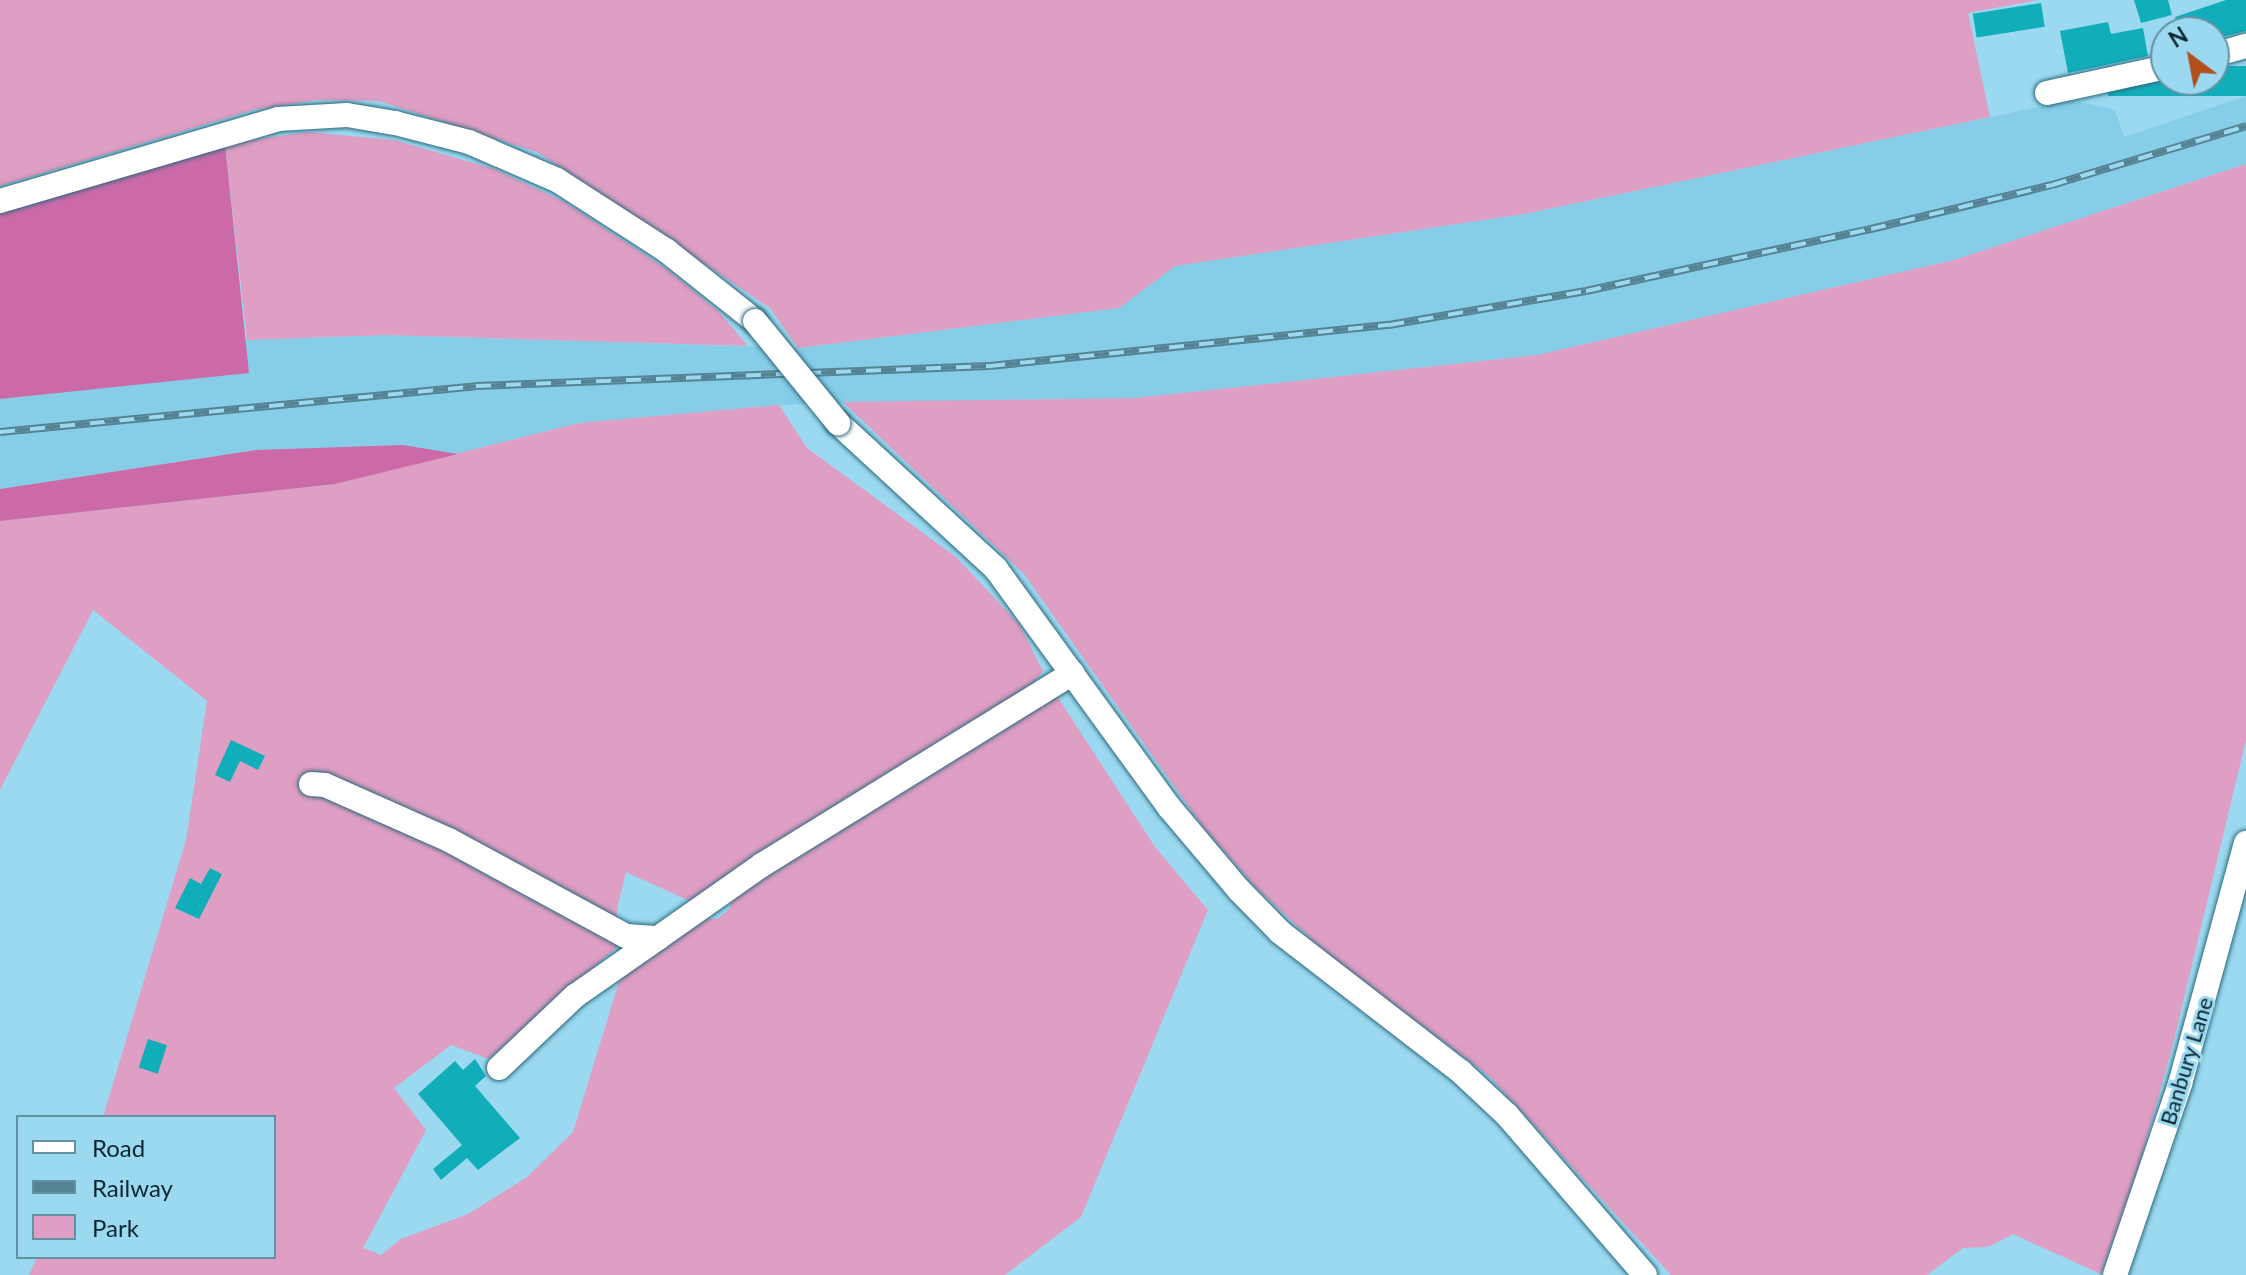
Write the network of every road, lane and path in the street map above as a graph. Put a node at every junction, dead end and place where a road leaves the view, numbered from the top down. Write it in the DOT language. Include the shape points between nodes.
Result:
graph roads {
  1 [pos="2150,70"];
  2 [pos="2047,93"];
  3 [pos="0,201"];
  4 [pos="1073,673"];
  5 [pos="311,784"];
  6 [pos="2246,843"];
  7 [pos="658,938"];
  8 [pos="499,1068"];
  9 [pos="1645,1275"];
  10 [pos="2115,1275"];
  1 -- 2 [label="street"];
  3 -- 4 [label="street, bridge" via="278,119 347,115 469,142 557,180 667,251 755,321 838,423 996,569"];
  4 -- 7 [label="street" via="762,865"];
  4 -- 9 [label="street" via="1169,807 1239,890 1280,932 1461,1072 1507,1115"];
  5 -- 7 [label="street" via="325,785 449,840 626,936"];
  6 -- 10 [label="street, Banbury Lane" via="2180,1084"];
  7 -- 8 [label="street" via="575,996"];
}
